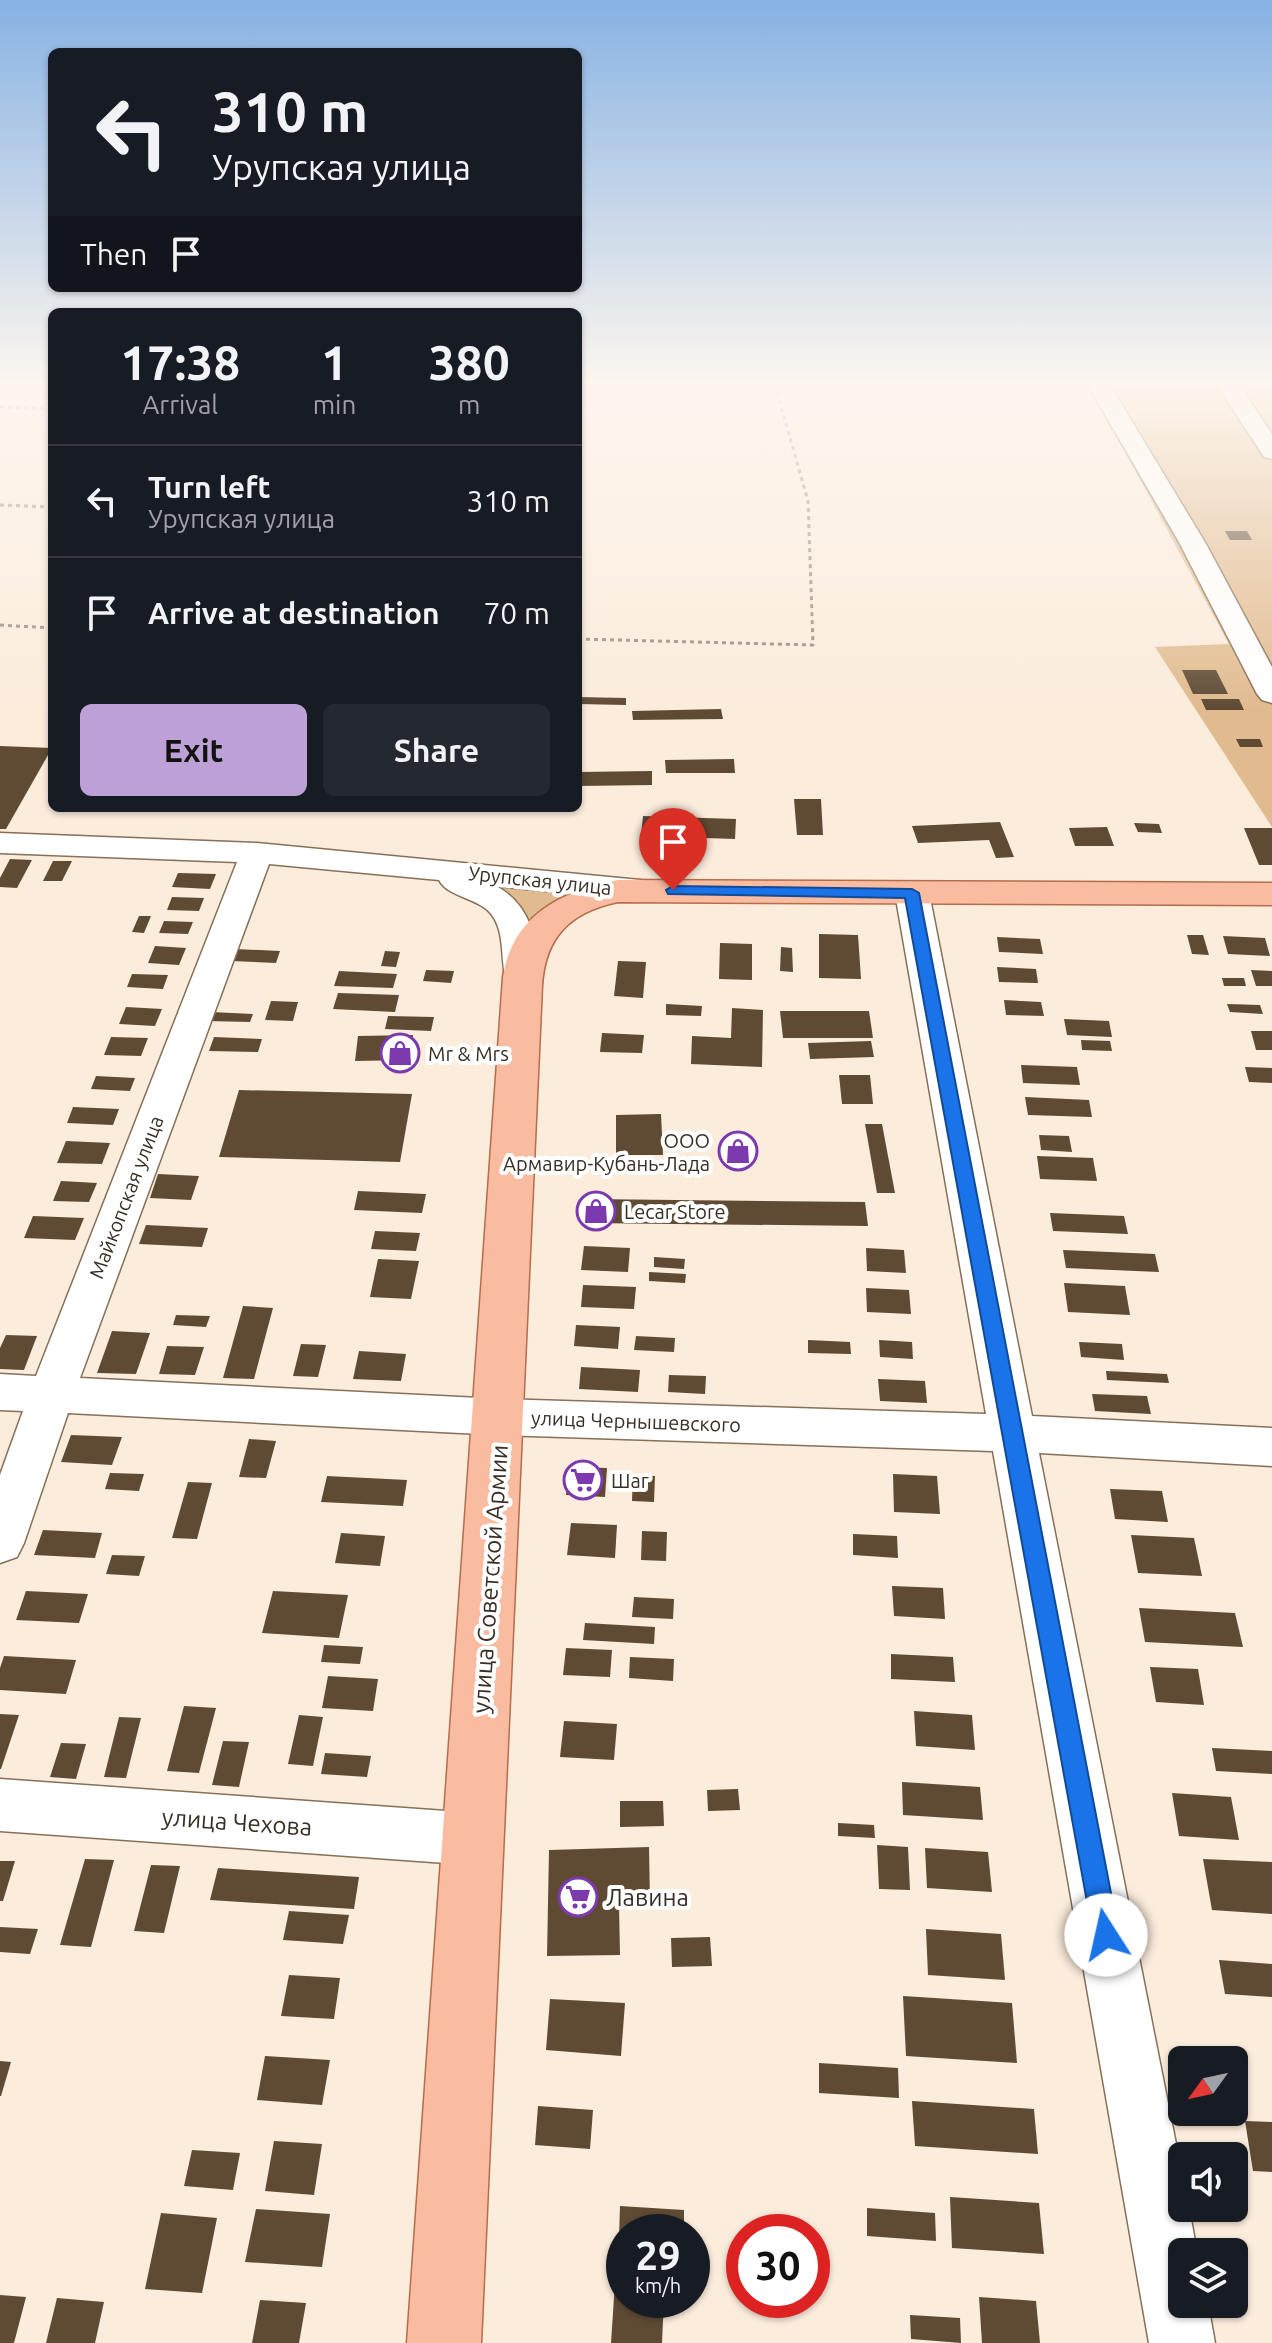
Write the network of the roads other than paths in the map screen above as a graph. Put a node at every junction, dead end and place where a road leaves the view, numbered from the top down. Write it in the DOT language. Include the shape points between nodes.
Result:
graph roads {
  1 [pos="1162,491"];
  2 [pos="1272,694"];
  3 [pos="0,843"];
  4 [pos="257,853"];
  5 [pos="397,866"];
  6 [pos="640,890"];
  7 [pos="912,893"];
  8 [pos="1272,894"];
  9 [pos="524,982"];
  10 [pos="0,1392"];
  11 [pos="51,1395"];
  12 [pos="500,1417"];
  13 [pos="1013,1433"];
  14 [pos="1272,1447"];
  15 [pos="0,1543"];
  16 [pos="0,1805"];
  17 [pos="474,1839"];
  18 [pos="444,2343"];
  19 [pos="1182,2343"];
  1 -- 2 [label="street"];
  3 -- 4 [label="street, Урупская улица"];
  4 -- 5 [label="street, Урупская улица"];
  4 -- 11 [label="street, Майкопская улица"];
  5 -- 6 [label="street, Урупская улица"];
  5 -- 9 [label="street" via="457,881 508,909 518,932"];
  6 -- 7 [label="main road, Урупская улица"];
  6 -- 9 [label="main road, улица Советской Армии" via="602,893 557,914 532,943"];
  7 -- 8 [label="main road, Урупская улица"];
  7 -- 13 [label="street"];
  9 -- 12 [label="main road, улица Советской Армии"];
  10 -- 11 [label="street, улица Чернышевского"];
  11 -- 12 [label="street, улица Чернышевского"];
  11 -- 15 [label="street, Майкопская улица"];
  12 -- 13 [label="street, улица Чернышевского"];
  12 -- 17 [label="main road, улица Советской Армии"];
  13 -- 14 [label="street, улица Чернышевского"];
  13 -- 19 [label="street"];
  16 -- 17 [label="street, улица Чехова"];
  17 -- 18 [label="main road, улица Советской Армии"];
}
